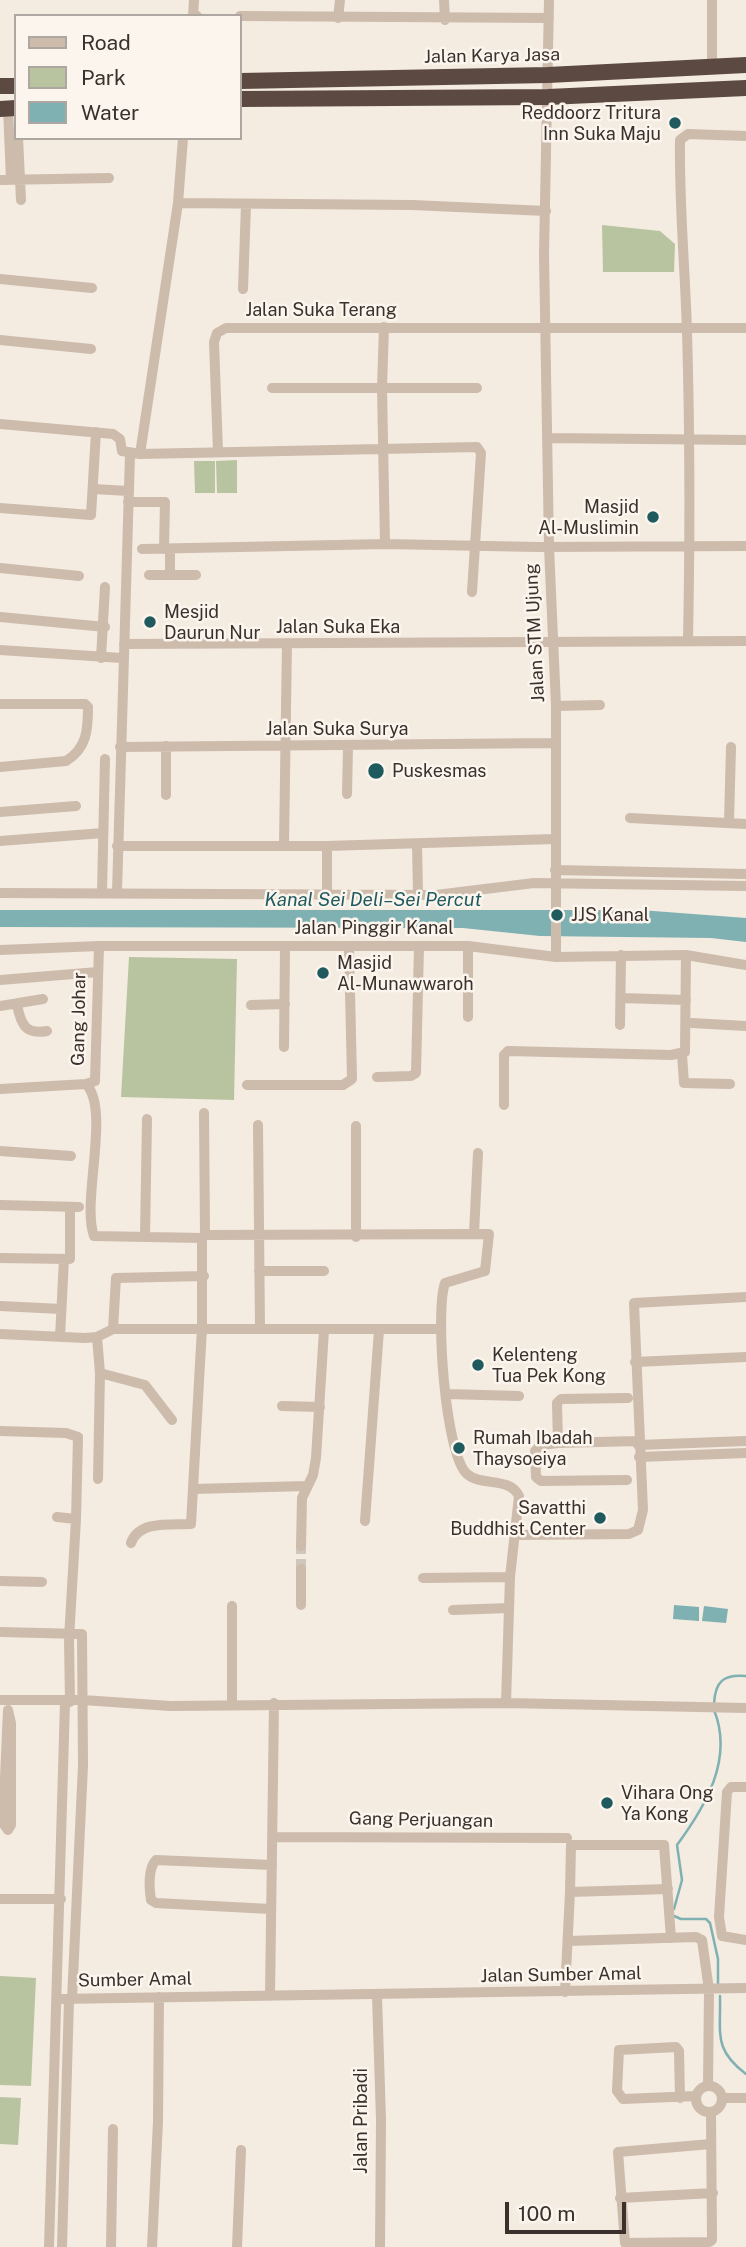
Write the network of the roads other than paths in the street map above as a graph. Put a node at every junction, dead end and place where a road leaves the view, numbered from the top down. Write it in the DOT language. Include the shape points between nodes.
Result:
graph roads {
  1 [pos="340,0"];
  2 [pos="444,0"];
  3 [pos="549,0"];
  4 [pos="712,0"];
  5 [pos="242,16"];
  6 [pos="338,18"];
  7 [pos="549,18"];
  8 [pos="445,20"];
  9 [pos="746,65"];
  10 [pos="712,66"];
  11 [pos="548,75"];
  12 [pos="242,81"];
  13 [pos="746,88"];
  14 [pos="548,97"];
  15 [pos="242,99"];
  16 [pos="8,111"];
  17 [pos="746,136"];
  18 [pos="18,140"];
  19 [pos="183,140"];
  20 [pos="109,178"];
  21 [pos="10,180"];
  22 [pos="21,200"];
  23 [pos="178,203"];
  24 [pos="246,205"];
  25 [pos="546,211"];
  26 [pos="0,279"];
  27 [pos="92,288"];
  28 [pos="243,289"];
  29 [pos="384,327"];
  30 [pos="746,328"];
  31 [pos="546,330"];
  32 [pos="687,330"];
  33 [pos="0,340"];
  34 [pos="91,349"];
  35 [pos="272,388"];
  36 [pos="382,388"];
  37 [pos="477,388"];
  38 [pos="0,424"];
  39 [pos="96,432"];
  40 [pos="548,438"];
  41 [pos="689,440"];
  42 [pos="746,440"];
  43 [pos="384,448"];
  44 [pos="218,452"];
  45 [pos="135,454"];
  46 [pos="94,489"];
  47 [pos="128,497"];
  48 [pos="0,508"];
  49 [pos="385,544"];
  50 [pos="746,546"];
  51 [pos="477,547"];
  52 [pos="549,547"];
  53 [pos="690,548"];
  54 [pos="142,549"];
  55 [pos="167,549"];
  56 [pos="0,568"];
  57 [pos="149,575"];
  58 [pos="170,575"];
  59 [pos="196,575"];
  60 [pos="79,576"];
  61 [pos="105,587"];
  62 [pos="472,592"];
  63 [pos="0,617"];
  64 [pos="104,627"];
  65 [pos="688,641"];
  66 [pos="746,641"];
  67 [pos="553,642"];
  68 [pos="287,643"];
  69 [pos="124,645"];
  70 [pos="0,650"];
  71 [pos="101,658"];
  72 [pos="122,658"];
  73 [pos="0,704"];
  74 [pos="600,705"];
  75 [pos="556,706"];
  76 [pos="554,743"];
  77 [pos="120,747"];
  78 [pos="166,747"];
  79 [pos="287,747"];
  80 [pos="348,747"];
  81 [pos="731,747"];
  82 [pos="105,759"];
  83 [pos="0,767"];
  84 [pos="347,794"];
  85 [pos="166,795"];
  86 [pos="76,806"];
  87 [pos="0,812"];
  88 [pos="631,818"];
  89 [pos="729,822"];
  90 [pos="746,824"];
  91 [pos="103,833"];
  92 [pos="554,839"];
  93 [pos="0,841"];
  94 [pos="284,844"];
  95 [pos="417,844"];
  96 [pos="117,846"];
  97 [pos="327,846"];
  98 [pos="555,870"];
  99 [pos="746,874"];
  100 [pos="556,885"];
  101 [pos="746,886"];
  102 [pos="102,892"];
  103 [pos="117,892"];
  104 [pos="0,893"];
  105 [pos="418,894"];
  106 [pos="327,895"];
  107 [pos="99,946"];
  108 [pos="285,946"];
  109 [pos="419,946"];
  110 [pos="468,946"];
  111 [pos="349,947"];
  112 [pos="0,950"];
  113 [pos="556,953"];
  114 [pos="621,955"];
  115 [pos="686,955"];
  116 [pos="746,965"];
  117 [pos="98,972"];
  118 [pos="0,980"];
  119 [pos="621,998"];
  120 [pos="43,999"];
  121 [pos="686,1000"];
  122 [pos="17,1004"];
  123 [pos="285,1004"];
  124 [pos="251,1005"];
  125 [pos="0,1006"];
  126 [pos="468,1017"];
  127 [pos="692,1023"];
  128 [pos="620,1025"];
  129 [pos="746,1026"];
  130 [pos="47,1031"];
  131 [pos="284,1047"];
  132 [pos="682,1055"];
  133 [pos="377,1077"];
  134 [pos="86,1084"];
  135 [pos="730,1084"];
  136 [pos="247,1085"];
  137 [pos="0,1089"];
  138 [pos="504,1105"];
  139 [pos="204,1113"];
  140 [pos="147,1119"];
  141 [pos="258,1125"];
  142 [pos="356,1126"];
  143 [pos="0,1151"];
  144 [pos="478,1153"];
  145 [pos="71,1156"];
  146 [pos="0,1205"];
  147 [pos="474,1233"];
  148 [pos="94,1236"];
  149 [pos="204,1236"];
  150 [pos="258,1236"];
  151 [pos="70,1237"];
  152 [pos="145,1237"];
  153 [pos="356,1237"];
  154 [pos="0,1258"];
  155 [pos="64,1259"];
  156 [pos="259,1271"];
  157 [pos="324,1271"];
  158 [pos="204,1276"];
  159 [pos="746,1297"];
  160 [pos="0,1306"];
  161 [pos="61,1309"];
  162 [pos="202,1328"];
  163 [pos="113,1329"];
  164 [pos="260,1329"];
  165 [pos="441,1329"];
  166 [pos="324,1330"];
  167 [pos="379,1330"];
  168 [pos="0,1334"];
  169 [pos="60,1337"];
  170 [pos="97,1337"];
  171 [pos="746,1357"];
  172 [pos="635,1362"];
  173 [pos="100,1373"];
  174 [pos="447,1394"];
  175 [pos="519,1396"];
  176 [pos="628,1398"];
  177 [pos="282,1406"];
  178 [pos="320,1407"];
  179 [pos="172,1420"];
  180 [pos="0,1431"];
  181 [pos="746,1441"];
  182 [pos="558,1443"];
  183 [pos="638,1448"];
  184 [pos="746,1453"];
  185 [pos="98,1479"];
  186 [pos="627,1480"];
  187 [pos="307,1486"];
  188 [pos="192,1489"];
  189 [pos="57,1517"];
  190 [pos="76,1519"];
  191 [pos="365,1521"];
  192 [pos="514,1535"];
  193 [pos="131,1543"];
  194 [pos="302,1546"];
  195 [pos="301,1569"];
  196 [pos="510,1577"];
  197 [pos="423,1578"];
  198 [pos="0,1581"];
  199 [pos="42,1582"];
  200 [pos="301,1605"];
  201 [pos="232,1606"];
  202 [pos="509,1608"];
  203 [pos="453,1610"];
  204 [pos="0,1632"];
  205 [pos="69,1634"];
  206 [pos="83,1700"];
  207 [pos="68,1702"];
  208 [pos="274,1703"];
  209 [pos="506,1703"];
  210 [pos="5,1704"];
  211 [pos="232,1705"];
  212 [pos="746,1708"];
  213 [pos="746,1787"];
  214 [pos="8,1809"];
  215 [pos="273,1837"];
  216 [pos="567,1838"];
  217 [pos="272,1865"];
  218 [pos="668,1888"];
  219 [pos="570,1892"];
  220 [pos="0,1899"];
  221 [pos="61,1899"];
  222 [pos="270,1909"];
  223 [pos="671,1938"];
  224 [pos="746,1940"];
  225 [pos="568,1941"];
  226 [pos="746,1988"];
  227 [pos="709,1990"];
  228 [pos="565,1992"];
  229 [pos="270,1996"];
  230 [pos="377,1996"];
  231 [pos="159,1997"];
  232 [pos="66,1999"];
  233 [pos="708,2086"];
  234 [pos="696,2096"];
  235 [pos="680,2098"];
  236 [pos="723,2098"];
  237 [pos="746,2098"];
  238 [pos="710,2112"];
  239 [pos="113,2129"];
  240 [pos="711,2144"];
  241 [pos="241,2150"];
  242 [pos="713,2193"];
  243 [pos="620,2198"];
  244 [pos="49,2247"];
  245 [pos="62,2247"];
  246 [pos="111,2247"];
  247 [pos="152,2247"];
  248 [pos="237,2247"];
  249 [pos="380,2247"];
  1 -- 6 [label="street"];
  2 -- 8 [label="street"];
  3 -- 7 [label="street, Jalan STM Ujung"];
  4 -- 10 [label="street"];
  5 -- 6 [label="street"];
  6 -- 8 [label="street"];
  7 -- 8 [label="street"];
  7 -- 11 [label="street, Jalan STM Ujung"];
  9 -- 10 [label="highway, Jalan Karya Jasa"];
  10 -- 11 [label="highway, Jalan Karya Jasa"];
  11 -- 12 [label="highway, Jalan Karya Jasa"];
  11 -- 14 [label="street, Jalan STM Ujung"];
  13 -- 14 [label="highway"];
  14 -- 15 [label="highway"];
  14 -- 25 [label="street, Jalan STM Ujung"];
  16 -- 21 [label="street"];
  17 -- 32 [label="street" via="681,136 680,232"];
  18 -- 21 [label="street"];
  19 -- 23 [label="street"];
  20 -- 21 [label="street"];
  21 -- 22 [label="street"];
  23 -- 24 [label="street"];
  23 -- 45 [label="street"];
  24 -- 25 [label="street"];
  24 -- 28 [label="street"];
  25 -- 31 [label="street, Jalan STM Ujung"];
  26 -- 27 [label="street"];
  29 -- 31 [label="street, Jalan Suka Terang"];
  29 -- 36 [label="street"];
  29 -- 44 [label="street, Jalan Suka Terang" via="275,326 217,332"];
  30 -- 32 [label="street, Jalan Suka Terang"];
  31 -- 32 [label="street, Jalan Suka Terang"];
  31 -- 40 [label="street, Jalan STM Ujung"];
  32 -- 41 [label="street"];
  33 -- 34 [label="street"];
  35 -- 36 [label="street"];
  36 -- 37 [label="street"];
  36 -- 43 [label="street"];
  38 -- 39 [label="street"];
  39 -- 45 [label="street" via="117,436 122,451"];
  39 -- 46 [label="street"];
  40 -- 41 [label="street"];
  40 -- 52 [label="street, Jalan STM Ujung"];
  41 -- 42 [label="street"];
  41 -- 53 [label="street"];
  43 -- 44 [label="street"];
  43 -- 49 [label="street"];
  43 -- 51 [label="street" via="477,447 481,453"];
  44 -- 45 [label="street"];
  45 -- 47 [label="street"];
  46 -- 47 [label="street"];
  46 -- 48 [label="street" via="88,517"];
  47 -- 55 [label="street" via="165,502"];
  47 -- 69 [label="street"];
  49 -- 51 [label="street"];
  49 -- 55 [label="street"];
  50 -- 53 [label="street"];
  51 -- 52 [label="street"];
  51 -- 62 [label="street"];
  52 -- 53 [label="street"];
  52 -- 67 [label="street, Jalan STM Ujung"];
  53 -- 65 [label="street"];
  54 -- 55 [label="street"];
  55 -- 58 [label="street"];
  56 -- 60 [label="street"];
  57 -- 58 [label="street"];
  58 -- 59 [label="street"];
  61 -- 64 [label="street"];
  63 -- 64 [label="street"];
  64 -- 71 [label="street"];
  65 -- 66 [label="street, Jalan Suka Eka"];
  65 -- 67 [label="street, Jalan Suka Eka"];
  67 -- 68 [label="street, Jalan Suka Eka"];
  67 -- 75 [label="street, Jalan STM Ujung"];
  68 -- 69 [label="street, Jalan Suka Eka"];
  68 -- 79 [label="street"];
  69 -- 72 [label="street"];
  70 -- 71 [label="street"];
  71 -- 72 [label="street"];
  72 -- 77 [label="street"];
  73 -- 83 [label="street" via="85,704 88,733 65,761"];
  74 -- 75 [label="street"];
  75 -- 76 [label="street, Jalan STM Ujung"];
  76 -- 80 [label="street, Jalan Suka Surya"];
  76 -- 92 [label="street, Jalan STM Ujung"];
  77 -- 78 [label="street, Jalan Suka Surya"];
  77 -- 96 [label="street"];
  78 -- 79 [label="street, Jalan Suka Surya"];
  78 -- 85 [label="street"];
  79 -- 80 [label="street, Jalan Suka Surya"];
  79 -- 94 [label="street"];
  80 -- 84 [label="street"];
  81 -- 89 [label="street"];
  82 -- 91 [label="street"];
  86 -- 87 [label="street"];
  88 -- 89 [label="street"];
  89 -- 90 [label="street"];
  91 -- 93 [label="street"];
  91 -- 102 [label="street"];
  92 -- 95 [label="street"];
  92 -- 98 [label="street, Jalan STM Ujung"];
  94 -- 96 [label="street"];
  94 -- 97 [label="street"];
  95 -- 97 [label="street"];
  95 -- 105 [label="street"];
  96 -- 103 [label="street"];
  97 -- 106 [label="street"];
  98 -- 99 [label="street"];
  98 -- 100 [label="street, Jalan STM Ujung"];
  100 -- 101 [label="street, Jalan Pinggir Kanal"];
  100 -- 105 [label="street, Jalan Pinggir Kanal"];
  100 -- 113 [label="street, Jalan STM Ujung"];
  102 -- 103 [label="street, Jalan Pinggir Kanal"];
  102 -- 104 [label="street, Jalan Pinggir Kanal"];
  103 -- 106 [label="street, Jalan Pinggir Kanal"];
  105 -- 106 [label="street, Jalan Pinggir Kanal"];
  107 -- 108 [label="street, Jalan Pinggir Kanal"];
  107 -- 112 [label="street, Jalan Pinggir Kanal"];
  107 -- 117 [label="street, Gang Johar"];
  108 -- 111 [label="street, Jalan Pinggir Kanal"];
  108 -- 123 [label="street"];
  109 -- 110 [label="street, Jalan Pinggir Kanal"];
  109 -- 111 [label="street, Jalan Pinggir Kanal"];
  109 -- 133 [label="street" via="416,1073"];
  110 -- 113 [label="street, Jalan Pinggir Kanal"];
  110 -- 126 [label="street"];
  111 -- 136 [label="street" via="352,1079 343,1085"];
  113 -- 114 [label="street, Jalan Pinggir Kanal"];
  114 -- 115 [label="street, Jalan Pinggir Kanal"];
  114 -- 119 [label="street"];
  115 -- 116 [label="street, Jalan Pinggir Kanal"];
  115 -- 121 [label="street"];
  117 -- 118 [label="street"];
  117 -- 134 [label="street, Gang Johar" via="95,1080"];
  119 -- 121 [label="street"];
  119 -- 128 [label="street"];
  120 -- 122 [label="street"];
  121 -- 132 [label="street" via="686,1049"];
  122 -- 125 [label="street"];
  122 -- 130 [label="street" via="25,1029"];
  123 -- 124 [label="street"];
  123 -- 131 [label="street"];
  127 -- 129 [label="street"];
  132 -- 135 [label="street" via="684,1083"];
  132 -- 138 [label="street" via="508,1052 503,1055"];
  134 -- 137 [label="street, Gang Johar"];
  134 -- 148 [label="street" via="93,1091 96,1112"];
  139 -- 149 [label="street"];
  140 -- 152 [label="street"];
  141 -- 150 [label="street"];
  142 -- 153 [label="street"];
  143 -- 145 [label="street"];
  144 -- 147 [label="street"];
  146 -- 151 [label="street" via="75,1207"];
  147 -- 153 [label="street"];
  147 -- 165 [label="street" via="489,1234 487,1266 480,1274 445,1283"];
  148 -- 151 [label="street"];
  148 -- 152 [label="street"];
  149 -- 150 [label="street"];
  149 -- 152 [label="street"];
  149 -- 158 [label="street"];
  150 -- 153 [label="street"];
  150 -- 156 [label="street"];
  151 -- 155 [label="street" via="70,1259"];
  154 -- 155 [label="street"];
  155 -- 161 [label="street"];
  156 -- 157 [label="street"];
  156 -- 164 [label="street"];
  158 -- 162 [label="street"];
  158 -- 163 [label="street" via="116,1278"];
  159 -- 172 [label="street" via="634,1303"];
  160 -- 161 [label="street"];
  161 -- 169 [label="street"];
  162 -- 163 [label="street"];
  162 -- 164 [label="street"];
  162 -- 188 [label="street"];
  163 -- 170 [label="street"];
  164 -- 166 [label="street"];
  165 -- 167 [label="street"];
  165 -- 174 [label="street"];
  166 -- 167 [label="street"];
  166 -- 178 [label="street"];
  167 -- 191 [label="street"];
  168 -- 169 [label="street"];
  169 -- 170 [label="street"];
  170 -- 173 [label="street"];
  171 -- 172 [label="street"];
  172 -- 183 [label="street"];
  173 -- 179 [label="street" via="145,1385"];
  173 -- 185 [label="street"];
  174 -- 175 [label="street"];
  174 -- 192 [label="street" via="448,1422 462,1469 475,1480 508,1485 519,1496"];
  176 -- 182 [label="street" via="561,1399 557,1403"];
  177 -- 178 [label="street"];
  178 -- 187 [label="street" via="314,1470"];
  180 -- 190 [label="street" via="78,1437"];
  181 -- 183 [label="street"];
  182 -- 183 [label="street"];
  182 -- 186 [label="street" via="537,1448 536,1477 541,1480"];
  183 -- 184 [label="street"];
  183 -- 192 [label="street" via="643,1510 638,1530 629,1534"];
  187 -- 188 [label="street"];
  187 -- 194 [label="street" via="302,1498"];
  188 -- 193 [label="street" via="191,1524 142,1529"];
  189 -- 190 [label="street"];
  190 -- 205 [label="street"];
  192 -- 196 [label="street"];
  195 -- 200 [label="street"];
  196 -- 197 [label="street"];
  196 -- 202 [label="street"];
  198 -- 199 [label="street"];
  201 -- 211 [label="street"];
  202 -- 203 [label="street"];
  202 -- 209 [label="street"];
  204 -- 205 [label="street"];
  205 -- 206 [label="street" via="82,1634"];
  205 -- 207 [label="street"];
  206 -- 207 [label="street"];
  206 -- 211 [label="street"];
  206 -- 232 [label="street" via="83,1765"];
  207 -- 210 [label="street"];
  207 -- 221 [label="street"];
  208 -- 209 [label="street"];
  208 -- 211 [label="street"];
  208 -- 215 [label="street"];
  209 -- 212 [label="street"];
  210 -- 214 [label="street"];
  213 -- 224 [label="street" via="732,1787 727,1792 719,1917 722,1936"];
  215 -- 216 [label="street, Gang Perjuangan"];
  215 -- 217 [label="street"];
  217 -- 222 [label="street"];
  217 -- 222 [label="street" via="160,1859 152,1864 150,1885 151,1900 156,1903"];
  218 -- 219 [label="street"];
  218 -- 219 [label="street" via="664,1845 573,1844 569,1849"];
  218 -- 223 [label="street"];
  219 -- 225 [label="street"];
  220 -- 221 [label="street"];
  221 -- 232 [label="street"];
  222 -- 229 [label="street"];
  223 -- 225 [label="street"];
  223 -- 227 [label="street" via="696,1937 704,1942"];
  225 -- 228 [label="street"];
  226 -- 227 [label="street, Jalan Sumber Amal"];
  227 -- 228 [label="street, Jalan Sumber Amal"];
  227 -- 233 [label="street"];
  228 -- 230 [label="street, Jalan Sumber Amal"];
  229 -- 230 [label="street, Sumber Amal"];
  229 -- 231 [label="street, Sumber Amal"];
  230 -- 249 [label="street, Jalan Pribadi"];
  231 -- 232 [label="street, Sumber Amal"];
  231 -- 247 [label="street"];
  232 -- 244 [label="street, Sumber Amal"];
  232 -- 245 [label="street"];
  233 -- 234 [label="street"];
  233 -- 236 [label="street" via="719,2090"];
  234 -- 235 [label="street"];
  234 -- 238 [label="street" via="698,2106"];
  235 -- 235 [label="street" via="676,2048 619,2050 617,2091 623,2099"];
  236 -- 237 [label="street"];
  236 -- 238 [label="street"];
  238 -- 240 [label="street"];
  239 -- 246 [label="street"];
  240 -- 242 [label="street"];
  240 -- 243 [label="street" via="621,2149 617,2156"];
  241 -- 248 [label="street"];
  242 -- 243 [label="street"];
  242 -- 243 [label="street" via="709,2242 626,2244"];
}
